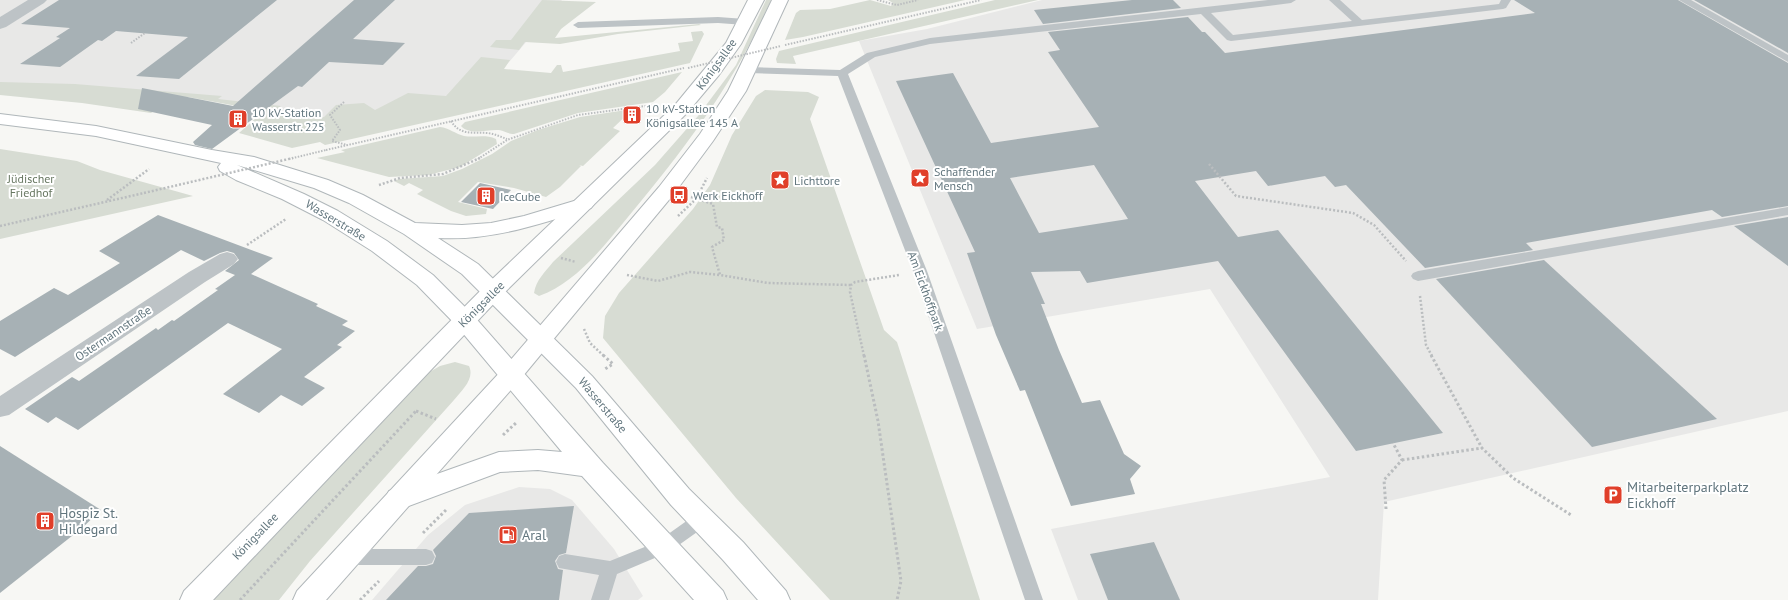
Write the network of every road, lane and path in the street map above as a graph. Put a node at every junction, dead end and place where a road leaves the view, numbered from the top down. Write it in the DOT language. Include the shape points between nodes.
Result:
graph roads {
  1 [pos="39,0"];
  2 [pos="756,0"];
  3 [pos="780,0"];
  4 [pos="877,0"];
  5 [pos="918,0"];
  6 [pos="981,0"];
  7 [pos="1291,0"];
  8 [pos="1334,0"];
  9 [pos="1506,0"];
  10 [pos="1684,0"];
  11 [pos="1204,11"];
  12 [pos="745,22"];
  13 [pos="1360,23"];
  14 [pos="0,24"];
  15 [pos="578,25"];
  16 [pos="145,33"];
  17 [pos="131,43"];
  18 [pos="1788,59"];
  19 [pos="749,70"];
  20 [pos="842,73"];
  21 [pos="344,102"];
  22 [pos="657,104"];
  23 [pos="0,119"];
  24 [pos="451,121"];
  25 [pos="507,140"];
  26 [pos="348,145"];
  27 [pos="212,156"];
  28 [pos="1208,164"];
  29 [pos="149,169"];
  30 [pos="377,186"];
  31 [pos="686,196"];
  32 [pos="105,202"];
  33 [pos="584,204"];
  34 [pos="1788,211"];
  35 [pos="278,224"];
  36 [pos="0,226"];
  37 [pos="411,229"];
  38 [pos="227,259"];
  39 [pos="602,268"];
  40 [pos="920,271"];
  41 [pos="720,275"];
  42 [pos="1418,276"];
  43 [pos="851,285"];
  44 [pos="494,290"];
  45 [pos="465,320"];
  46 [pos="586,324"];
  47 [pos="542,339"];
  48 [pos="604,370"];
  49 [pos="510,376"];
  50 [pos="0,408"];
  51 [pos="410,409"];
  52 [pos="416,412"];
  53 [pos="439,420"];
  54 [pos="1393,443"];
  55 [pos="1482,448"];
  56 [pos="1402,460"];
  57 [pos="590,466"];
  58 [pos="398,499"];
  59 [pos="1386,508"];
  60 [pos="448,509"];
  61 [pos="1571,515"];
  62 [pos="701,520"];
  63 [pos="663,547"];
  64 [pos="346,557"];
  65 [pos="401,557"];
  66 [pos="426,557"];
  67 [pos="565,562"];
  68 [pos="610,569"];
  69 [pos="603,599"];
  70 [pos="194,600"];
  71 [pos="240,600"];
  72 [pos="308,600"];
  73 [pos="360,600"];
  74 [pos="713,600"];
  75 [pos="776,600"];
  76 [pos="897,600"];
  77 [pos="1034,600"];
  1 -- 14 [label="street"];
  2 -- 12 [label="main road, Königsallee"];
  3 -- 19 [label="main road"];
  4 -- 5 [label="path" via="897,5"];
  6 -- 24 [label="path, bridge"];
  7 -- 11 [label="lane"];
  8 -- 13 [label="lane"];
  9 -- 13 [label="lane" via="1503,6"];
  10 -- 18 [label="lane"];
  11 -- 13 [label="lane" via="1231,38"];
  11 -- 20 [label="lane" via="930,41 871,55"];
  12 -- 15 [label="lane" via="718,20"];
  12 -- 33 [label="main road, Königsallee" via="709,77 682,109"];
  16 -- 17 [label="path"];
  19 -- 20 [label="lane"];
  19 -- 39 [label="main road" via="707,137 666,192"];
  20 -- 40 [label="lane, Am Eickhoffpark"];
  21 -- 26 [label="path" via="330,115 340,130 332,141"];
  22 -- 25 [label="path" via="578,115"];
  23 -- 27 [label="main road, Wasserstraße" via="96,131"];
  24 -- 25 [label="path" via="455,128 467,133 490,133"];
  24 -- 26 [label="path"];
  25 -- 30 [label="path" via="489,153 443,174 392,179"];
  26 -- 32 [label="path, bridge"];
  27 -- 37 [label="main road, Wasserstraße" via="247,161 321,184 356,199"];
  27 -- 45 [label="main road, Wasserstraße" via="232,171 297,198 340,221 385,250 423,279"];
  28 -- 42 [label="path" via="1236,196 1353,213 1374,225"];
  29 -- 32 [label="path"];
  31 -- 41 [label="path" via="713,204 717,227 722,228 724,240 712,247"];
  32 -- 36 [label="path"];
  33 -- 37 [label="main road, Wasserstraße" via="479,231"];
  33 -- 44 [label="main road, Königsallee"];
  34 -- 42 [label="lane"];
  35 -- 38 [label="path"];
  37 -- 44 [label="main road, Wasserstraße" via="470,269"];
  38 -- 50 [label="street, Ostermannstraße"];
  39 -- 41 [label="path" via="658,281 690,272"];
  39 -- 47 [label="main road"];
  40 -- 43 [label="path" via="855,282"];
  40 -- 77 [label="lane, Am Eickhoffpark"];
  41 -- 43 [label="path" via="768,283"];
  42 -- 55 [label="path" via="1426,345"];
  43 -- 76 [label="path" via="850,292 878,421 902,581"];
  44 -- 45 [label="main road, Königsallee"];
  44 -- 47 [label="main road, Wasserstraße"];
  45 -- 49 [label="main road, Wasserstraße"];
  45 -- 70 [label="main road, Königsallee"];
  46 -- 48 [label="path" via="583,330 590,343 613,364"];
  47 -- 49 [label="main road"];
  47 -- 62 [label="main road, Wasserstraße" via="584,382"];
  49 -- 57 [label="main road, Wasserstraße"];
  49 -- 58 [label="main road"];
  51 -- 52 [label="path"];
  52 -- 53 [label="path"];
  52 -- 71 [label="path"];
  54 -- 56 [label="path"];
  55 -- 56 [label="path"];
  55 -- 61 [label="path" via="1513,478"];
  56 -- 59 [label="path" via="1384,480"];
  57 -- 58 [label="main road" via="538,460 499,462"];
  57 -- 63 [label="main road, Wasserstraße"];
  58 -- 64 [label="main road"];
  60 -- 65 [label="path"];
  62 -- 63 [label="lane"];
  62 -- 75 [label="main road, Wasserstraße" via="733,551"];
  63 -- 68 [label="lane"];
  63 -- 74 [label="main road, Wasserstraße"];
  64 -- 65 [label="lane"];
  64 -- 72 [label="main road"];
  65 -- 66 [label="lane"];
  65 -- 73 [label="path"];
  67 -- 68 [label="lane"];
  68 -- 69 [label="lane"];
}
